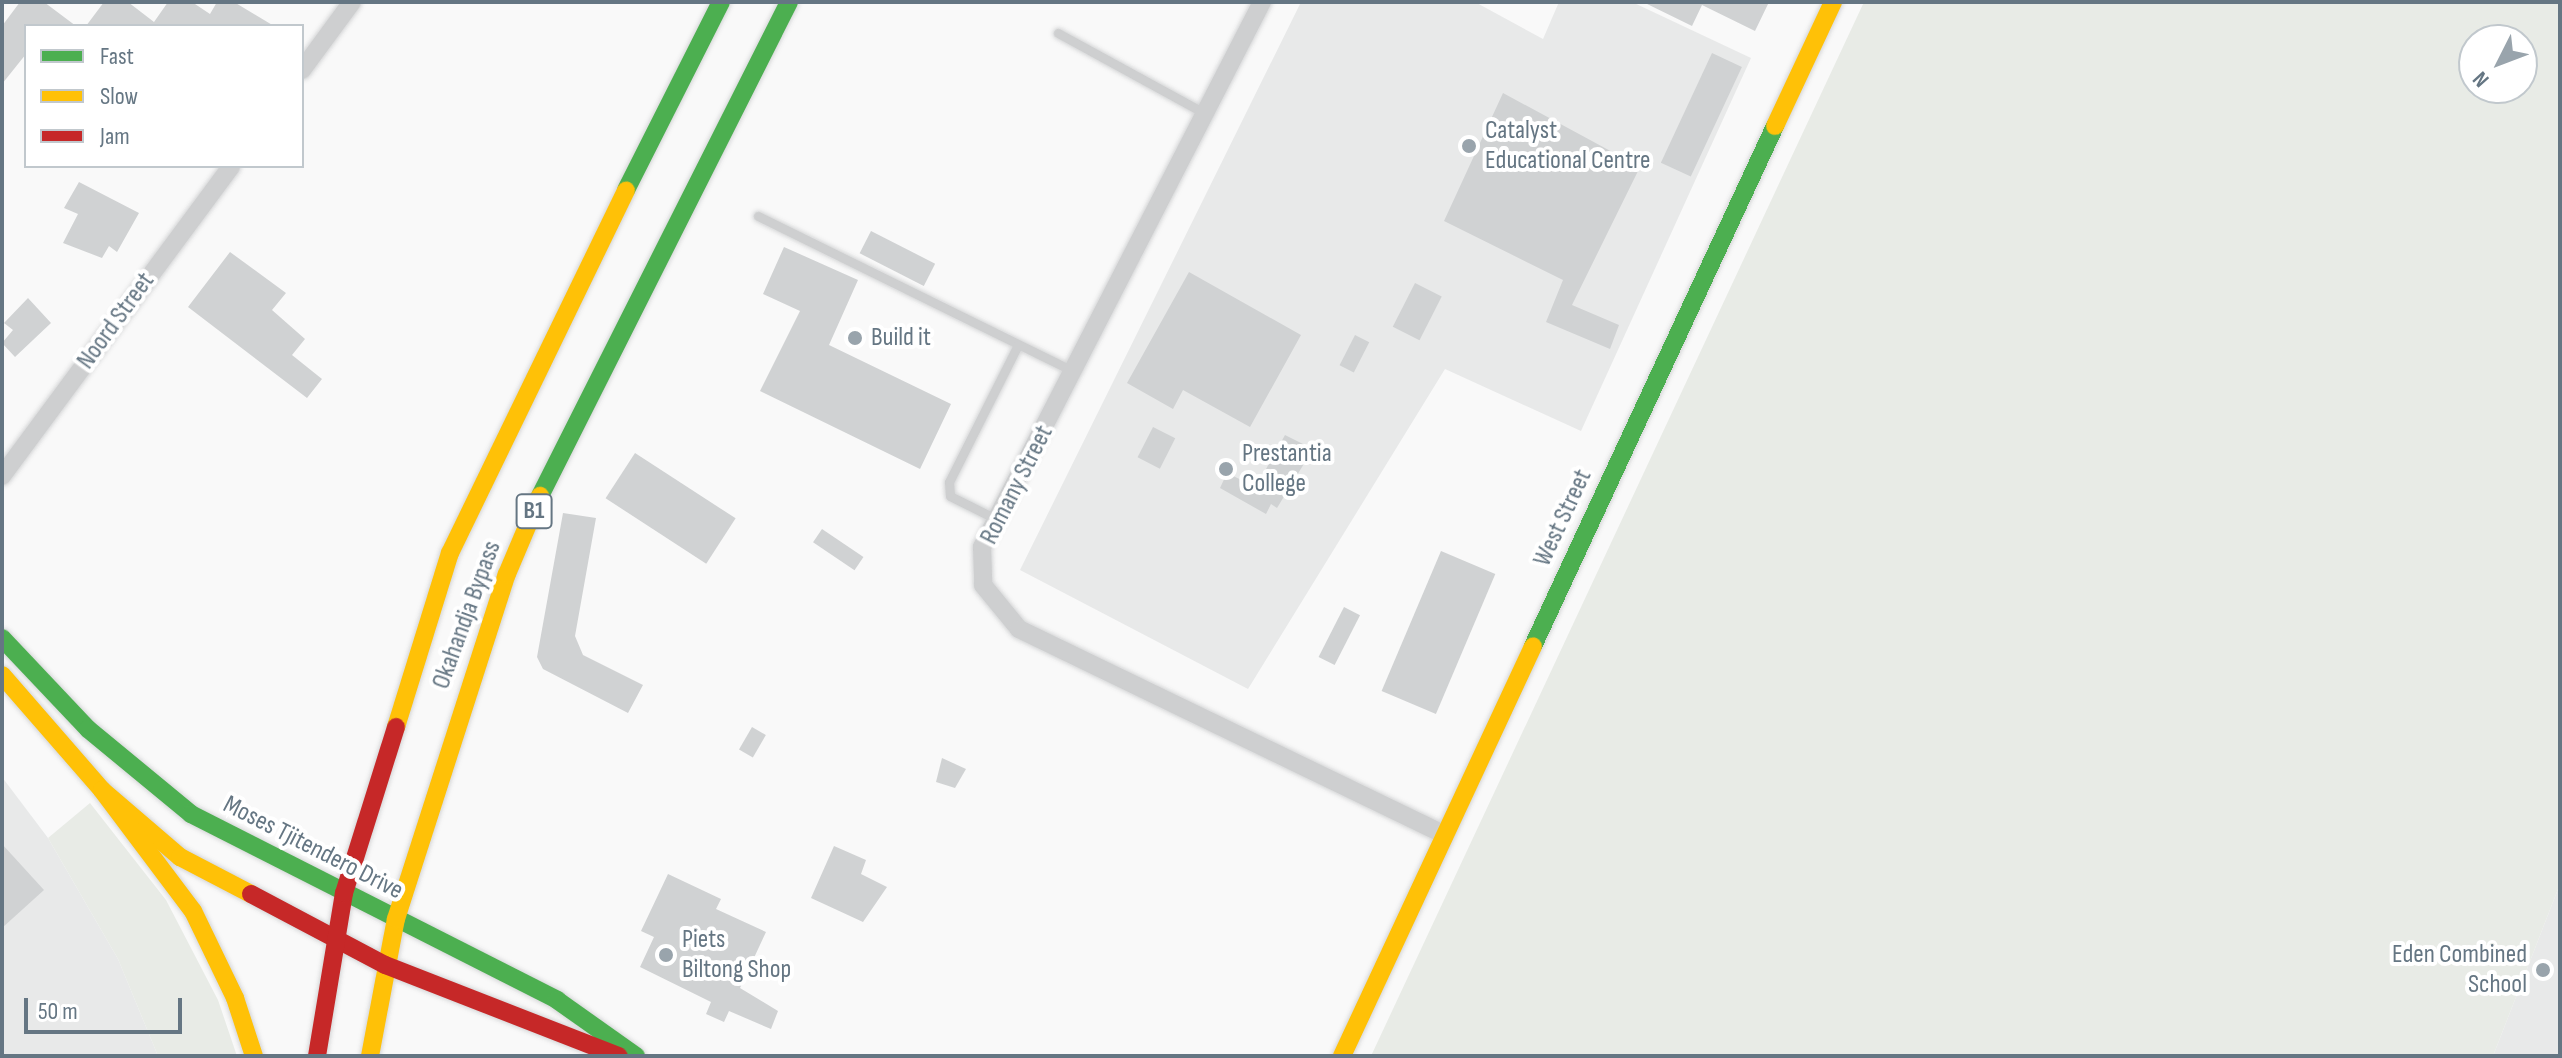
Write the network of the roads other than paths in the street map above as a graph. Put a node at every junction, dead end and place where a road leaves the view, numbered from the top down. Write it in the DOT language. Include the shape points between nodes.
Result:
graph roads {
  1 [pos="352,2"];
  2 [pos="721,2"];
  3 [pos="789,2"];
  4 [pos="1262,2"];
  5 [pos="1833,2"];
  6 [pos="1058,33"];
  7 [pos="304,67"];
  8 [pos="1206,114"];
  9 [pos="230,168"];
  10 [pos="758,216"];
  11 [pos="1018,345"];
  12 [pos="1076,373"];
  13 [pos="2,476"];
  14 [pos="996,519"];
  15 [pos="2,638"];
  16 [pos="2,675"];
  17 [pos="102,790"];
  18 [pos="1443,834"];
  19 [pos="344,893"];
  20 [pos="396,919"];
  21 [pos="333,942"];
  22 [pos="385,965"];
  23 [pos="254,1056"];
  24 [pos="317,1056"];
  25 [pos="370,1056"];
  26 [pos="619,1056"];
  27 [pos="636,1056"];
  28 [pos="1342,1056"];
  1 -- 7 [label="street"];
  2 -- 19 [label="main road, Okahandja Bypass / B1" via="506,428 450,553"];
  3 -- 20 [label="main road, Okahandja Bypass / B1" via="537,504 465,694"];
  4 -- 8 [label="street, Romany Street"];
  5 -- 18 [label="main road, West Street"];
  6 -- 8 [label="lane"];
  8 -- 12 [label="street, Romany Street"];
  9 -- 13 [label="street, Noord Street"];
  10 -- 11 [label="lane"];
  11 -- 12 [label="lane"];
  11 -- 14 [label="lane" via="949,482 950,496"];
  12 -- 14 [label="street, Romany Street"];
  14 -- 18 [label="street, Romany Street" via="982,547 983,585 1019,629"];
  15 -- 19 [label="main road, Moses Tjitendero Drive" via="88,729 191,814"];
  16 -- 17 [label="main road"];
  17 -- 21 [label="main road" via="180,857"];
  17 -- 23 [label="main road" via="193,911 235,998"];
  18 -- 28 [label="main road, West Street"];
  19 -- 20 [label="main road, Moses Tjitendero Drive"];
  19 -- 21 [label="main road, Okahandja Bypass / B1"];
  20 -- 22 [label="main road, Okahandja Bypass / B1"];
  20 -- 27 [label="main road, Moses Tjitendero Drive" via="557,1000"];
  21 -- 22 [label="main road"];
  21 -- 24 [label="main road, Okahandja Bypass / B1"];
  22 -- 25 [label="main road, Okahandja Bypass / B1"];
  22 -- 26 [label="main road"];
}
